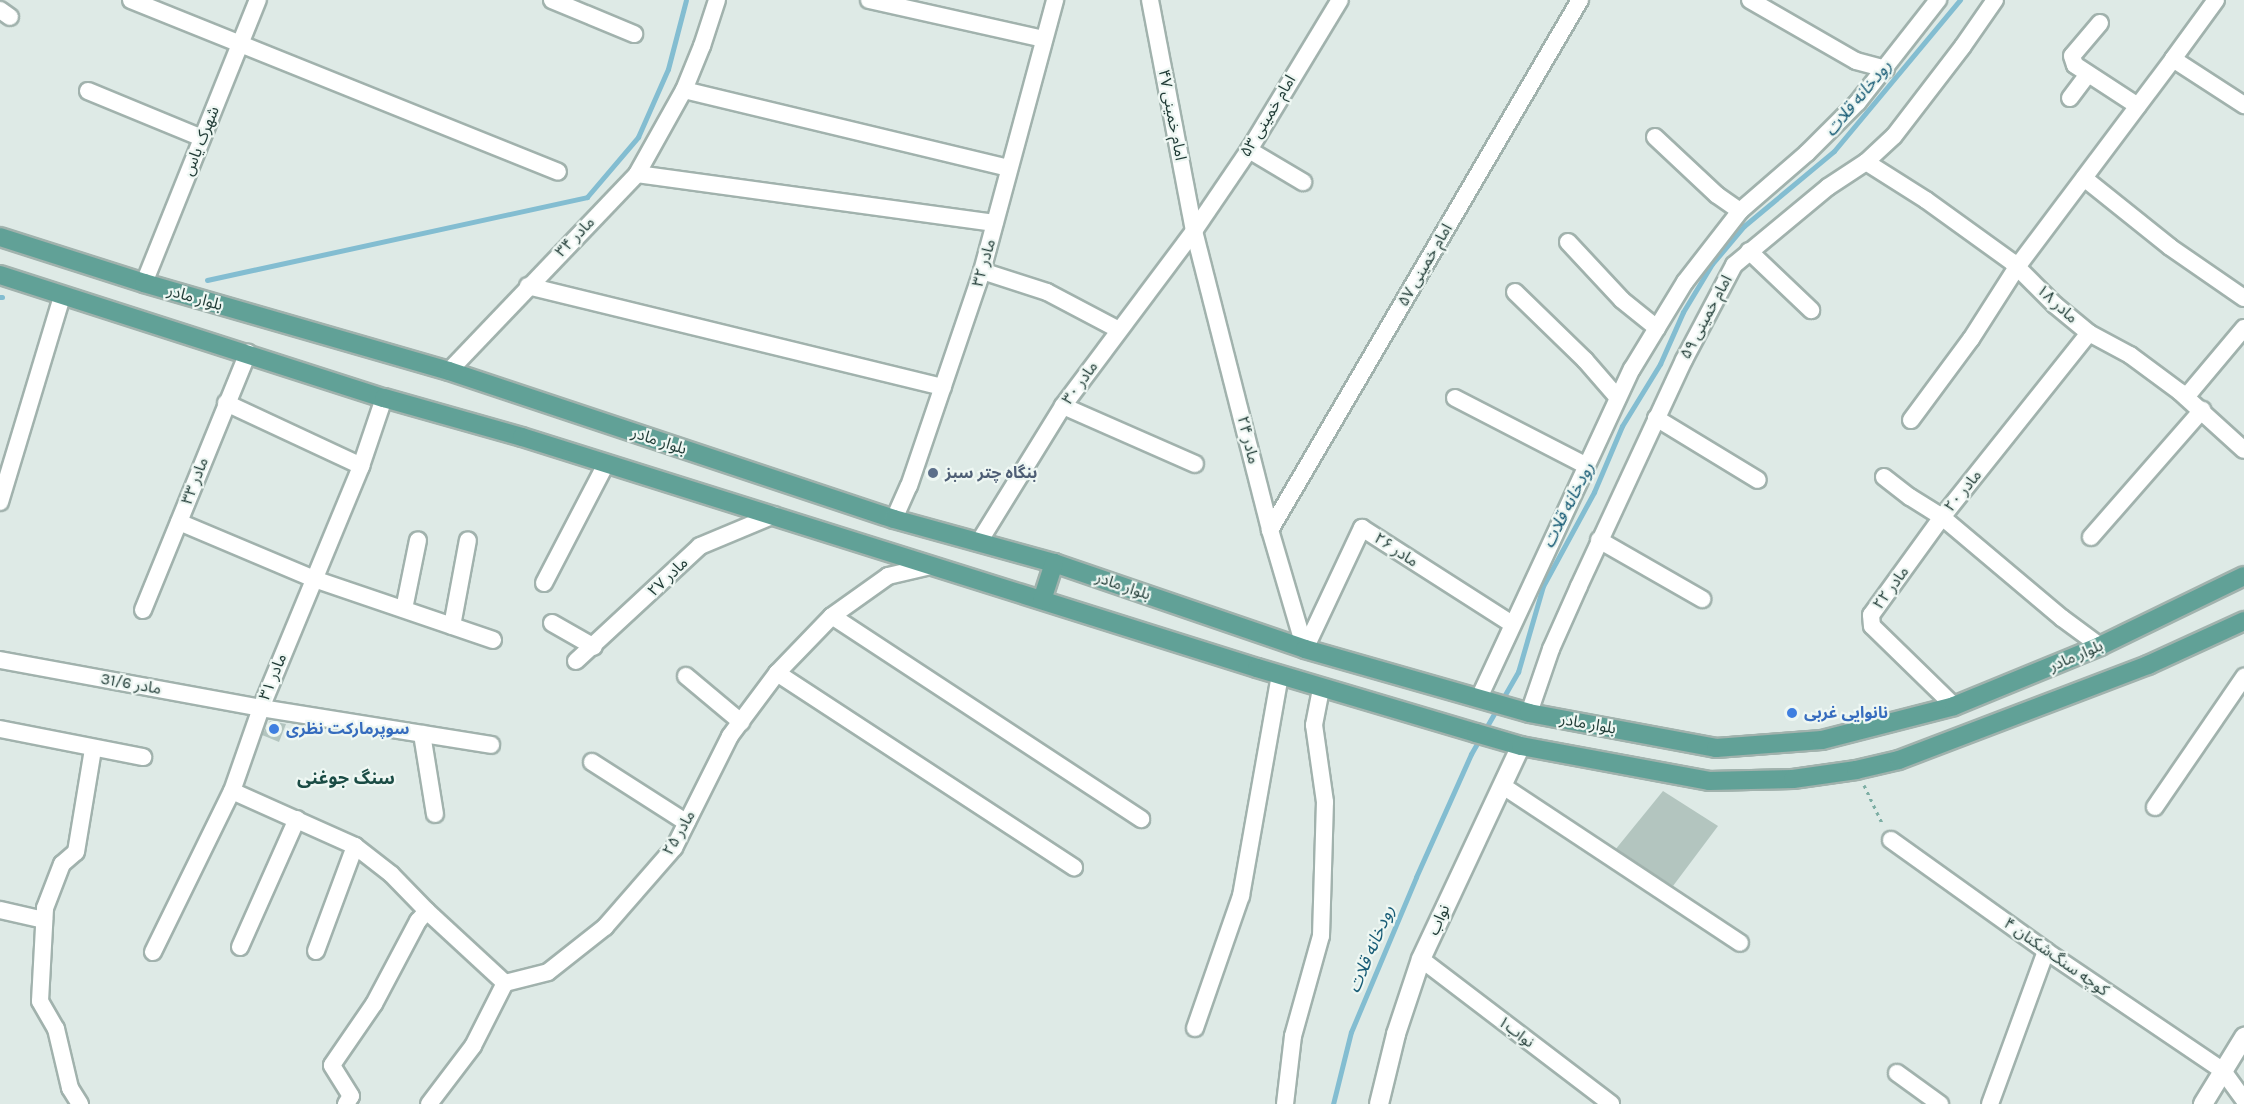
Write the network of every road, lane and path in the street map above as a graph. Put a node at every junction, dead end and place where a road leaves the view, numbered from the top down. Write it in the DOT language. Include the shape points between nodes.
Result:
graph roads {
  1 [pos="131,0"];
  2 [pos="258,0"];
  3 [pos="552,0"];
  4 [pos="717,0"];
  5 [pos="868,0"];
  6 [pos="1055,0"];
  7 [pos="1150,0"];
  8 [pos="1340,0"];
  9 [pos="1580,0"];
  10 [pos="1750,0"];
  11 [pos="1938,0"];
  12 [pos="1995,0"];
  13 [pos="2216,0"];
  14 [pos="2100,23"];
  15 [pos="634,34"];
  16 [pos="1044,39"];
  17 [pos="240,44"];
  18 [pos="2173,59"];
  19 [pos="1886,69"];
  20 [pos="2088,74"];
  21 [pos="684,90"];
  22 [pos="88,91"];
  23 [pos="2070,98"];
  24 [pos="2244,105"];
  25 [pos="2138,106"];
  26 [pos="1655,137"];
  27 [pos="202,138"];
  28 [pos="1249,150"];
  29 [pos="1866,162"];
  30 [pos="1009,168"];
  31 [pos="558,172"];
  32 [pos="637,174"];
  33 [pos="2084,178"];
  34 [pos="1303,182"];
  35 [pos="1740,211"];
  36 [pos="995,223"];
  37 [pos="1194,231"];
  38 [pos="0,237"];
  39 [pos="1568,242"];
  40 [pos="1749,251"];
  41 [pos="2017,267"];
  42 [pos="982,271"];
  43 [pos="0,275"];
  44 [pos="144,283"];
  45 [pos="528,286"];
  46 [pos="1515,292"];
  47 [pos="62,296"];
  48 [pos="2244,298"];
  49 [pos="1811,310"];
  50 [pos="1657,328"];
  51 [pos="2244,328"];
  52 [pos="1119,330"];
  53 [pos="2089,333"];
  54 [pos="248,353"];
  55 [pos="449,371"];
  56 [pos="943,387"];
  57 [pos="2186,397"];
  58 [pos="384,398"];
  59 [pos="1455,398"];
  60 [pos="1618,398"];
  61 [pos="226,403"];
  62 [pos="1063,406"];
  63 [pos="2202,410"];
  64 [pos="1656,418"];
  65 [pos="1911,420"];
  66 [pos="7,447"];
  67 [pos="2244,450"];
  68 [pos="606,464"];
  69 [pos="1195,464"];
  70 [pos="1585,465"];
  71 [pos="361,466"];
  72 [pos="1884,477"];
  73 [pos="1758,480"];
  74 [pos="0,502"];
  75 [pos="774,515"];
  76 [pos="1942,517"];
  77 [pos="894,519"];
  78 [pos="179,522"];
  79 [pos="1270,530"];
  80 [pos="2091,537"];
  81 [pos="418,540"];
  82 [pos="468,540"];
  83 [pos="1599,540"];
  84 [pos="979,542"];
  85 [pos="1054,563"];
  86 [pos="931,566"];
  87 [pos="2244,576"];
  88 [pos="314,579"];
  89 [pos="544,583"];
  90 [pos="1702,599"];
  91 [pos="1042,600"];
  92 [pos="404,609"];
  93 [pos="143,610"];
  94 [pos="832,616"];
  95 [pos="2244,621"];
  96 [pos="552,623"];
  97 [pos="1512,624"];
  98 [pos="452,626"];
  99 [pos="494,640"];
  100 [pos="2100,646"];
  101 [pos="594,647"];
  102 [pos="1305,649"];
  103 [pos="0,660"];
  104 [pos="576,661"];
  105 [pos="777,673"];
  106 [pos="1280,675"];
  107 [pos="686,676"];
  108 [pos="2244,677"];
  109 [pos="1322,688"];
  110 [pos="1484,700"];
  111 [pos="1954,706"];
  112 [pos="261,708"];
  113 [pos="1523,712"];
  114 [pos="741,722"];
  115 [pos="0,729"];
  116 [pos="422,734"];
  117 [pos="1514,744"];
  118 [pos="491,746"];
  119 [pos="93,748"];
  120 [pos="143,758"];
  121 [pos="592,762"];
  122 [pos="1856,770"];
  123 [pos="1503,786"];
  124 [pos="232,790"];
  125 [pos="2156,807"];
  126 [pos="435,814"];
  127 [pos="297,819"];
  128 [pos="1141,819"];
  129 [pos="686,822"];
  130 [pos="1891,840"];
  131 [pos="355,846"];
  132 [pos="1074,867"];
  133 [pos="0,910"];
  134 [pos="427,911"];
  135 [pos="44,920"];
  136 [pos="1740,943"];
  137 [pos="240,947"];
  138 [pos="316,951"];
  139 [pos="2046,951"];
  140 [pos="153,952"];
  141 [pos="1421,960"];
  142 [pos="505,983"];
  143 [pos="1195,1028"];
  144 [pos="2244,1036"];
  145 [pos="2223,1071"];
  146 [pos="1897,1073"];
  147 [pos="2244,1100"];
  148 [pos="80,1104"];
  149 [pos="346,1104"];
  150 [pos="429,1104"];
  151 [pos="1285,1104"];
  152 [pos="1379,1104"];
  153 [pos="1611,1104"];
  154 [pos="1940,1104"];
  155 [pos="1990,1104"];
  156 [pos="2203,1104"];
  1 -- 17 [label="street"];
  2 -- 17 [label="street, شهرک یاس"];
  3 -- 15 [label="street"];
  4 -- 21 [label="street, مادر ۳۴"];
  5 -- 16 [label="street"];
  6 -- 16 [label="street, مادر ۳۲"];
  7 -- 37 [label="street, امام خمینی ۴۷"];
  8 -- 28 [label="street, امام خمینی ۵۳"];
  9 -- 79 [label="street, امام خمینی ۵۷"];
  10 -- 19 [label="street" via="1856,61"];
  11 -- 19 [label="street, امام خمینی ۵۹"];
  12 -- 29 [label="street, امام خمینی ۵۹" via="1894,136"];
  13 -- 18 [label="street"];
  14 -- 20 [label="street" via="2072,56 2075,64"];
  16 -- 30 [label="street, مادر ۳۲"];
  17 -- 27 [label="street, شهرک یاس"];
  17 -- 31 [label="street"];
  18 -- 24 [label="street"];
  18 -- 25 [label="street"];
  19 -- 35 [label="street, امام خمینی ۵۹" via="1807,153"];
  20 -- 23 [label="street"];
  20 -- 25 [label="street"];
  21 -- 30 [label="street"];
  21 -- 32 [label="street, مادر ۳۴"];
  22 -- 27 [label="street"];
  25 -- 33 [label="street"];
  26 -- 35 [label="street" via="1717,195"];
  27 -- 44 [label="street, شهرک یاس"];
  28 -- 34 [label="street"];
  28 -- 37 [label="street, امام خمینی ۵۳"];
  29 -- 40 [label="street, امام خمینی ۵۹" via="1820,193"];
  29 -- 41 [label="street, مادر ۱۸" via="1926,200"];
  30 -- 36 [label="street, مادر ۳۲"];
  32 -- 36 [label="street"];
  32 -- 45 [label="street, مادر ۳۴"];
  33 -- 41 [label="street"];
  33 -- 48 [label="street" via="2170,247"];
  35 -- 50 [label="street, امام خمینی ۵۹" via="1685,282"];
  36 -- 42 [label="street, مادر ۳۲"];
  37 -- 52 [label="street, مادر ۳۰"];
  37 -- 79 [label="street, مادر ۲۴"];
  38 -- 44 [label="main road, بلوار مادر"];
  39 -- 50 [label="street" via="1622,300"];
  40 -- 49 [label="street"];
  40 -- 64 [label="street, امام خمینی ۵۹" via="1734,264"];
  41 -- 53 [label="street, مادر ۱۸"];
  41 -- 65 [label="street" via="1971,339"];
  42 -- 52 [label="street" via="1047,292"];
  42 -- 56 [label="street, مادر ۳۲"];
  43 -- 47 [label="main road, بلوار مادر"];
  44 -- 55 [label="main road, بلوار مادر"];
  45 -- 55 [label="street, مادر ۳۴"];
  45 -- 56 [label="street"];
  46 -- 60 [label="street"];
  47 -- 54 [label="main road, بلوار مادر"];
  47 -- 66 [label="street"];
  50 -- 60 [label="street, امام خمینی ۵۹"];
  51 -- 57 [label="street"];
  52 -- 62 [label="street, مادر ۳۰"];
  53 -- 57 [label="street, مادر ۱۸" via="2130,355"];
  53 -- 76 [label="street, مادر ۲۰"];
  54 -- 58 [label="main road, بلوار مادر"];
  54 -- 61 [label="street, مادر ۳۳"];
  55 -- 77 [label="main road, بلوار مادر"];
  56 -- 77 [label="street, مادر ۳۲"];
  57 -- 63 [label="street, مادر ۱۸"];
  58 -- 68 [label="main road, بلوار مادر"];
  58 -- 71 [label="street, مادر ۳۱"];
  59 -- 70 [label="street"];
  60 -- 70 [label="street, امام خمینی ۵۹"];
  61 -- 71 [label="street"];
  61 -- 78 [label="street, مادر ۳۳"];
  62 -- 69 [label="street"];
  62 -- 84 [label="street, مادر ۳۰"];
  63 -- 67 [label="street, مادر ۱۸"];
  63 -- 80 [label="street"];
  64 -- 73 [label="street"];
  64 -- 83 [label="street, امام خمینی ۵۹"];
  66 -- 74 [label="street"];
  68 -- 75 [label="main road, بلوار مادر"];
  68 -- 89 [label="street"];
  70 -- 97 [label="street, امام خمینی ۵۹"];
  71 -- 88 [label="street, مادر ۳۱"];
  72 -- 76 [label="street"];
  75 -- 86 [label="main road, بلوار مادر"];
  75 -- 101 [label="street, مادر ۲۷" via="700,546"];
  76 -- 100 [label="street, مادر ۲۰"];
  76 -- 111 [label="street, مادر ۲۲" via="1871,615 1872,626"];
  77 -- 84 [label="main road, بلوار مادر"];
  78 -- 88 [label="street"];
  78 -- 93 [label="street, مادر ۳۳"];
  79 -- 102 [label="street, مادر ۲۴"];
  81 -- 92 [label="street"];
  82 -- 98 [label="street"];
  83 -- 90 [label="street"];
  83 -- 113 [label="street, امام خمینی ۵۹"];
  84 -- 85 [label="main road, بلوار مادر"];
  85 -- 91 [label="main road"];
  85 -- 102 [label="main road, بلوار مادر"];
  86 -- 91 [label="main road, بلوار مادر"];
  86 -- 94 [label="street, مادر ۲۵" via="888,576"];
  87 -- 100 [label="main road, بلوار مادر"];
  88 -- 92 [label="street"];
  88 -- 112 [label="street, مادر ۳۱"];
  91 -- 106 [label="main road, بلوار مادر"];
  92 -- 98 [label="street"];
  94 -- 105 [label="street, مادر ۲۵"];
  94 -- 128 [label="street"];
  95 -- 122 [label="main road, بلوار مادر" via="2148,665 1996,725 1899,760"];
  96 -- 101 [label="street"];
  97 -- 102 [label="street, مادر ۲۶" via="1362,528"];
  97 -- 110 [label="street, امام خمینی ۵۹"];
  98 -- 99 [label="street"];
  100 -- 111 [label="main road, بلوار مادر"];
  101 -- 104 [label="street, مادر ۲۷"];
  102 -- 110 [label="main road, بلوار مادر"];
  103 -- 112 [label="street, مادر 31/6"];
  105 -- 114 [label="street, مادر ۲۵"];
  105 -- 132 [label="street"];
  106 -- 109 [label="main road, بلوار مادر"];
  106 -- 143 [label="street" via="1241,896"];
  107 -- 114 [label="street"];
  108 -- 125 [label="street"];
  109 -- 117 [label="main road, بلوار مادر"];
  109 -- 151 [label="street" via="1314,724 1324,802 1321,936 1293,1036"];
  110 -- 113 [label="main road, بلوار مادر"];
  111 -- 113 [label="main road, بلوار مادر" via="1822,740 1716,748"];
  112 -- 116 [label="street, مادر 31/6"];
  112 -- 124 [label="street, مادر ۳۱"];
  114 -- 129 [label="street, مادر ۲۵" via="714,763"];
  115 -- 119 [label="street"];
  116 -- 118 [label="street, مادر 31/6"];
  116 -- 126 [label="street"];
  117 -- 122 [label="main road, بلوار مادر" via="1710,782 1793,779"];
  117 -- 123 [label="street, نواب"];
  119 -- 120 [label="street"];
  119 -- 135 [label="street" via="76,852 62,864"];
  121 -- 129 [label="street"];
  122 -- 130 [label="path"];
  123 -- 136 [label="street"];
  123 -- 141 [label="street, نواب"];
  124 -- 127 [label="street"];
  124 -- 140 [label="street, مادر ۳۱"];
  127 -- 131 [label="street"];
  127 -- 137 [label="street"];
  129 -- 142 [label="street, مادر ۲۵" via="674,848 605,927 548,972"];
  130 -- 139 [label="street, کوچه سنگ‌شکنان ۴"];
  131 -- 134 [label="street" via="391,874"];
  131 -- 138 [label="street"];
  133 -- 135 [label="street"];
  134 -- 142 [label="street"];
  134 -- 149 [label="street" via="417,921 374,1004 332,1065 351,1096"];
  135 -- 148 [label="street" via="40,1001 56,1029 70,1088"];
  139 -- 145 [label="street, کوچه سنگ‌شکنان ۴"];
  139 -- 155 [label="street"];
  141 -- 152 [label="street, نواب" via="1396,1034"];
  141 -- 153 [label="street, نواب۱"];
  142 -- 150 [label="street" via="473,1046"];
  144 -- 145 [label="street"];
  145 -- 147 [label="street, کوچه سنگ‌شکنان ۴"];
  145 -- 156 [label="street"];
  146 -- 154 [label="street"];
}
